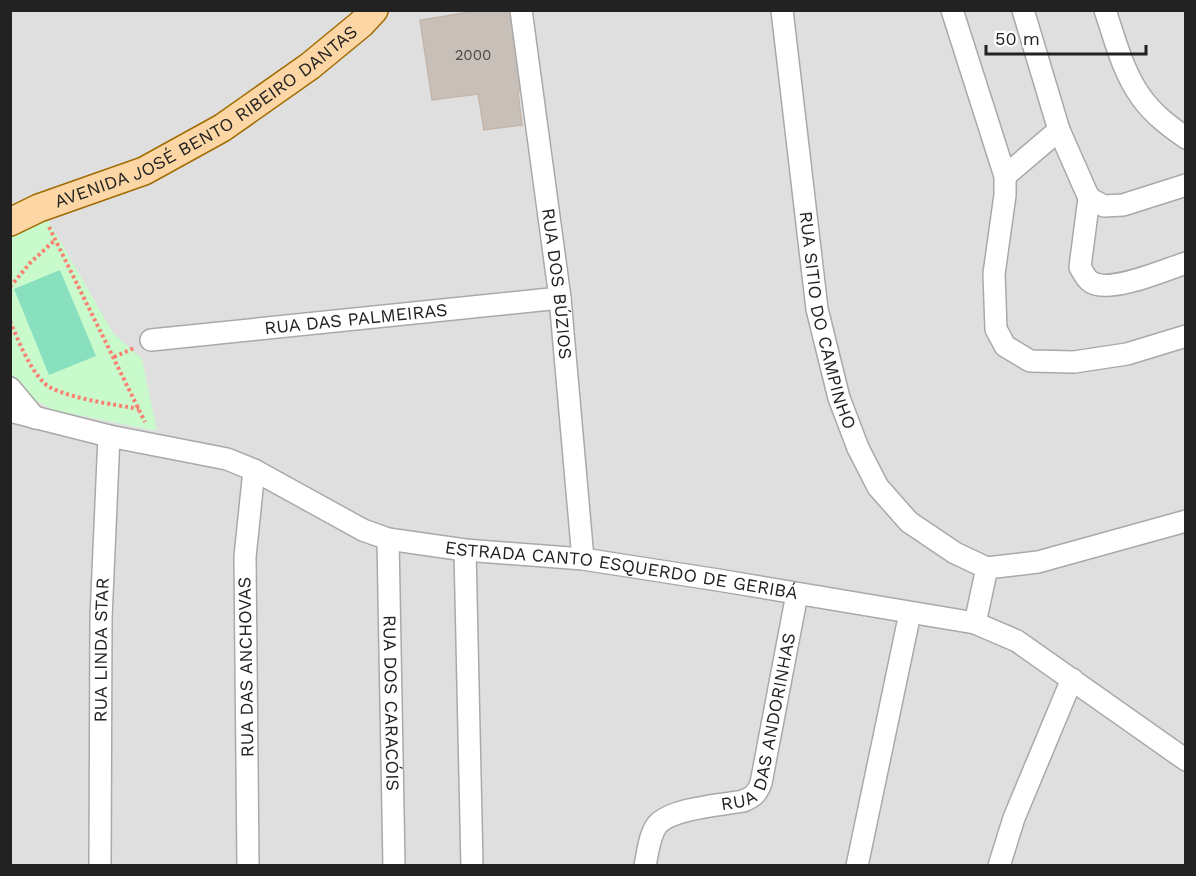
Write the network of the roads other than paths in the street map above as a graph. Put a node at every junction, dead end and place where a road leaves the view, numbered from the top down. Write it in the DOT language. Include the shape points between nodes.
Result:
graph roads {
  1 [pos="374,10"];
  2 [pos="521,10"];
  3 [pos="782,10"];
  4 [pos="952,10"];
  5 [pos="1023,10"];
  6 [pos="1105,10"];
  7 [pos="1059,130"];
  8 [pos="1185,138"];
  9 [pos="1005,176"];
  10 [pos="1185,186"];
  11 [pos="1089,198"];
  12 [pos="23,214"];
  13 [pos="1185,263"];
  14 [pos="560,297"];
  15 [pos="1185,336"];
  16 [pos="151,340"];
  17 [pos="10,388"];
  18 [pos="10,411"];
  19 [pos="35,418"];
  20 [pos="109,436"];
  21 [pos="254,470"];
  22 [pos="1185,521"];
  23 [pos="388,539"];
  24 [pos="465,550"];
  25 [pos="583,559"];
  26 [pos="987,568"];
  27 [pos="797,594"];
  28 [pos="910,613"];
  29 [pos="975,623"];
  30 [pos="1072,679"];
  31 [pos="1185,760"];
  32 [pos="100,866"];
  33 [pos="248,866"];
  34 [pos="394,866"];
  35 [pos="472,866"];
  36 [pos="645,866"];
  37 [pos="857,866"];
  38 [pos="999,866"];
  1 -- 12 [label="main road, AVENIDA JOSÉ BENTO RIBEIRO DANTAS" via="310,66 222,128 144,171"];
  2 -- 14 [label="street, RUA DOS BÚZIOS"];
  3 -- 26 [label="street, RUA SITIO DO CAMPINHO" via="817,309 839,398 878,487 909,522 955,553"];
  4 -- 9 [label="street"];
  5 -- 7 [label="street"];
  6 -- 8 [label="street" via="1126,71 1141,97 1159,118"];
  7 -- 9 [label="street"];
  7 -- 11 [label="street"];
  9 -- 15 [label="street" via="994,274 996,329 1005,346 1030,362 1074,362 1126,354"];
  10 -- 11 [label="street" via="1123,205 1104,206"];
  11 -- 13 [label="street" via="1080,267 1089,281 1103,286"];
  14 -- 16 [label="street, RUA DAS PALMEIRAS"];
  14 -- 25 [label="street, RUA DOS BÚZIOS"];
  17 -- 19 [label="street"];
  18 -- 19 [label="street, ESTRADA CANTO ESQUERDO DE GERIBÁ"];
  19 -- 20 [label="street, ESTRADA CANTO ESQUERDO DE GERIBÁ"];
  20 -- 21 [label="street, ESTRADA CANTO ESQUERDO DE GERIBÁ" via="227,459"];
  20 -- 32 [label="street, RUA LINDA STAR" via="101,618"];
  21 -- 23 [label="street, ESTRADA CANTO ESQUERDO DE GERIBÁ" via="363,530"];
  21 -- 33 [label="street, RUA DAS ANCHOVAS" via="245,557"];
  22 -- 26 [label="street" via="1038,562"];
  23 -- 24 [label="street, ESTRADA CANTO ESQUERDO DE GERIBÁ"];
  23 -- 34 [label="street, RUA DOS CARACÓIS"];
  24 -- 25 [label="street, ESTRADA CANTO ESQUERDO DE GERIBÁ"];
  24 -- 35 [label="street"];
  25 -- 27 [label="street, ESTRADA CANTO ESQUERDO DE GERIBÁ"];
  26 -- 29 [label="street"];
  27 -- 28 [label="street, ESTRADA CANTO ESQUERDO DE GERIBÁ"];
  27 -- 36 [label="street, RUA DAS ANDORINHAS" via="757,792 743,801 669,816 651,836"];
  28 -- 29 [label="street, ESTRADA CANTO ESQUERDO DE GERIBÁ"];
  28 -- 37 [label="street"];
  29 -- 30 [label="street, ESTRADA CANTO ESQUERDO DE GERIBÁ" via="1017,642"];
  30 -- 31 [label="street, ESTRADA CANTO ESQUERDO DE GERIBÁ"];
  30 -- 38 [label="street" via="1014,818"];
}
